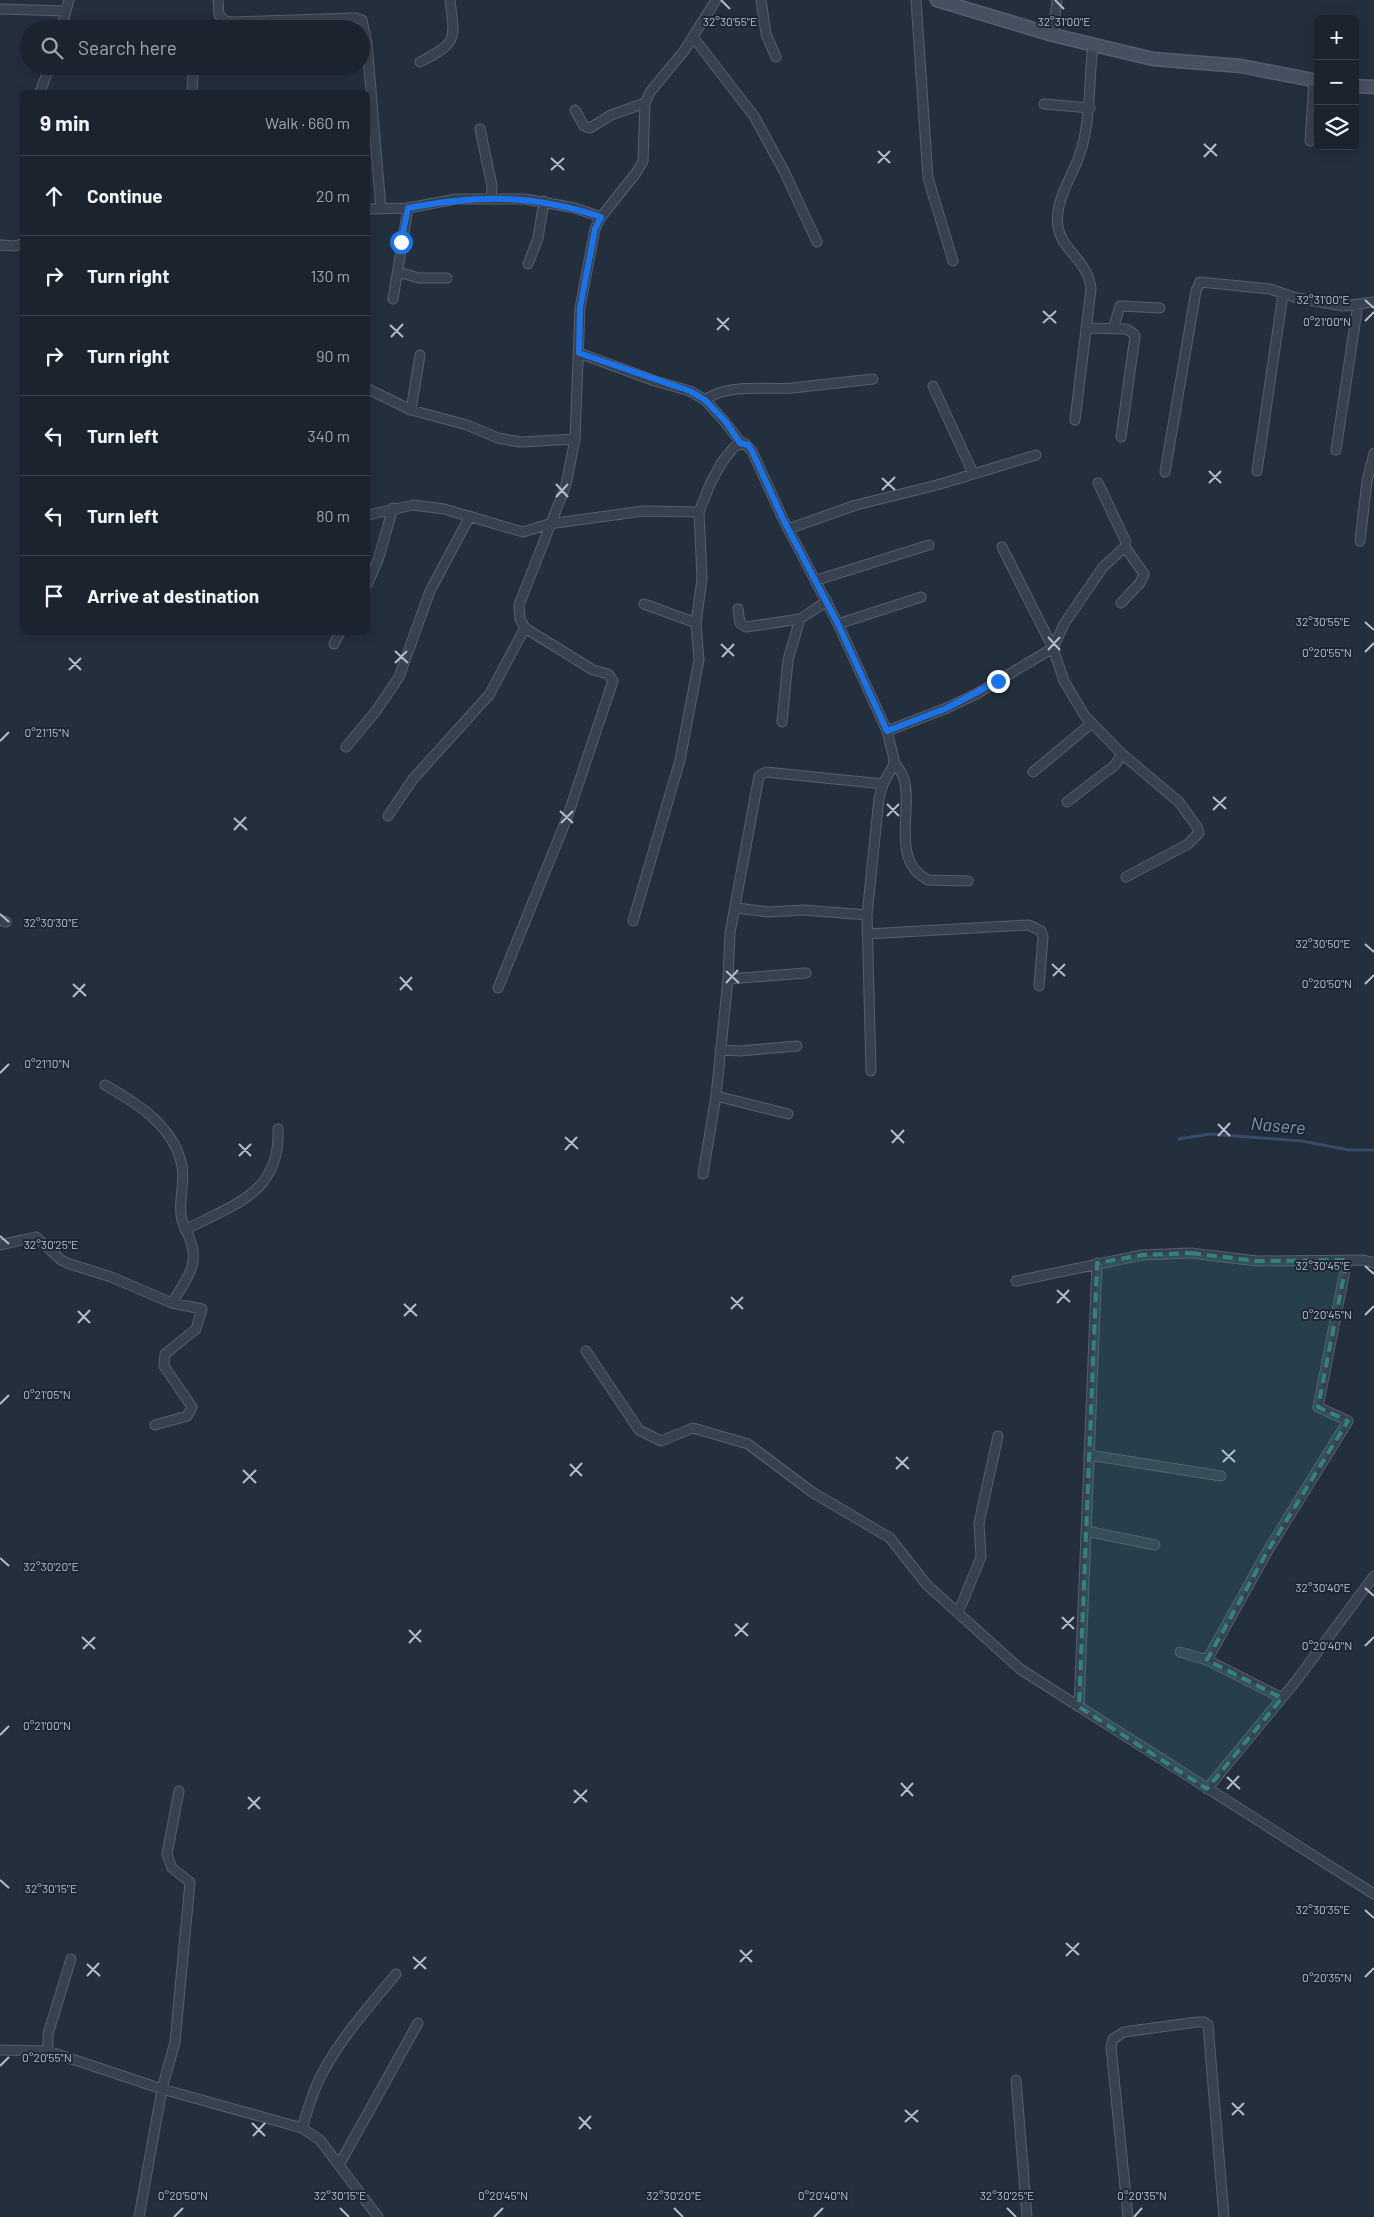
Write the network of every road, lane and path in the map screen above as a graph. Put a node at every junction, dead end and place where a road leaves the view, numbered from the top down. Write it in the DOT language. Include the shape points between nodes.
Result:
graph roads {
  1 [pos="69,0"];
  2 [pos="218,0"];
  3 [pos="450,0"];
  4 [pos="716,0"];
  5 [pos="761,0"];
  6 [pos="916,0"];
  7 [pos="937,0"];
  8 [pos="1057,0"];
  9 [pos="964,4"];
  10 [pos="0,9"];
  11 [pos="66,11"];
  12 [pos="64,20"];
  13 [pos="224,20"];
  14 [pos="294,20"];
  15 [pos="362,20"];
  16 [pos="1053,35"];
  17 [pos="693,37"];
  18 [pos="1092,46"];
  19 [pos="776,57"];
  20 [pos="420,62"];
  21 [pos="47,75"];
  22 [pos="193,75"];
  23 [pos="370,75"];
  24 [pos="1314,80"];
  25 [pos="1359,86"];
  26 [pos="1374,88"];
  27 [pos="41,90"];
  28 [pos="192,90"];
  29 [pos="1314,100"];
  30 [pos="645,103"];
  31 [pos="1044,104"];
  32 [pos="1090,108"];
  33 [pos="575,110"];
  34 [pos="480,129"];
  35 [pos="1310,140"];
  36 [pos="491,198"];
  37 [pos="544,201"];
  38 [pos="381,208"];
  39 [pos="408,208"];
  40 [pos="370,210"];
  41 [pos="601,217"];
  42 [pos="817,242"];
  43 [pos="20,244"];
  44 [pos="0,246"];
  45 [pos="953,261"];
  46 [pos="528,264"];
  47 [pos="398,272"];
  48 [pos="447,278"];
  49 [pos="1282,294"];
  50 [pos="393,299"];
  51 [pos="1374,302"];
  52 [pos="1358,304"];
  53 [pos="1160,308"];
  54 [pos="1086,328"];
  55 [pos="1113,329"];
  56 [pos="579,353"];
  57 [pos="420,354"];
  58 [pos="873,379"];
  59 [pos="933,386"];
  60 [pos="370,390"];
  61 [pos="705,400"];
  62 [pos="411,410"];
  63 [pos="1075,420"];
  64 [pos="1121,437"];
  65 [pos="574,439"];
  66 [pos="740,443"];
  67 [pos="1336,450"];
  68 [pos="1374,453"];
  69 [pos="1036,455"];
  70 [pos="1257,471"];
  71 [pos="1165,472"];
  72 [pos="973,473"];
  73 [pos="1098,483"];
  74 [pos="393,508"];
  75 [pos="699,512"];
  76 [pos="370,514"];
  77 [pos="470,516"];
  78 [pos="549,524"];
  79 [pos="788,529"];
  80 [pos="1360,541"];
  81 [pos="929,545"];
  82 [pos="1002,547"];
  83 [pos="1125,547"];
  84 [pos="370,579"];
  85 [pos="817,580"];
  86 [pos="921,597"];
  87 [pos="827,601"];
  88 [pos="1121,603"];
  89 [pos="644,604"];
  90 [pos="738,609"];
  91 [pos="800,619"];
  92 [pos="696,623"];
  93 [pos="838,624"];
  94 [pos="525,628"];
  95 [pos="338,635"];
  96 [pos="334,644"];
  97 [pos="1053,648"];
  98 [pos="782,722"];
  99 [pos="1092,723"];
  100 [pos="887,731"];
  101 [pos="346,747"];
  102 [pos="1122,754"];
  103 [pos="894,762"];
  104 [pos="1033,772"];
  105 [pos="883,784"];
  106 [pos="1067,802"];
  107 [pos="388,816"];
  108 [pos="1126,877"];
  109 [pos="968,881"];
  110 [pos="736,908"];
  111 [pos="867,915"];
  112 [pos="633,921"];
  113 [pos="867,934"];
  114 [pos="806,973"];
  115 [pos="728,979"];
  116 [pos="1039,986"];
  117 [pos="498,988"];
  118 [pos="797,1046"];
  119 [pos="720,1050"];
  120 [pos="871,1071"];
  121 [pos="105,1084"];
  122 [pos="716,1096"];
  123 [pos="788,1114"];
  124 [pos="278,1129"];
  125 [pos="703,1174"];
  126 [pos="184,1230"];
  127 [pos="0,1245"];
  128 [pos="1347,1260"];
  129 [pos="1098,1263"];
  130 [pos="1374,1263"];
  131 [pos="1016,1281"];
  132 [pos="172,1303"];
  133 [pos="586,1351"];
  134 [pos="155,1425"];
  135 [pos="998,1436"];
  136 [pos="1089,1455"];
  137 [pos="1221,1476"];
  138 [pos="1086,1531"];
  139 [pos="1155,1545"];
  140 [pos="1374,1576"];
  141 [pos="958,1613"];
  142 [pos="1180,1652"];
  143 [pos="1207,1660"];
  144 [pos="1282,1698"];
  145 [pos="1079,1707"];
  146 [pos="1207,1789"];
  147 [pos="179,1792"];
  148 [pos="1374,1894"];
  149 [pos="71,1959"];
  150 [pos="396,1974"];
  151 [pos="418,2023"];
  152 [pos="0,2050"];
  153 [pos="48,2051"];
  154 [pos="1016,2080"];
  155 [pos="162,2089"];
  156 [pos="302,2128"];
  157 [pos="339,2165"];
  158 [pos="139,2217"];
  159 [pos="378,2217"];
  160 [pos="1027,2217"];
  161 [pos="1128,2217"];
  162 [pos="1224,2217"];
  1 -- 11 [label="street"];
  2 -- 13 [label="street" via="219,15"];
  3 -- 20 [label="street" via="454,35 448,46"];
  4 -- 17 [label="street"];
  5 -- 19 [label="street" via="766,34"];
  6 -- 45 [label="street" via="928,178"];
  7 -- 9 [label="street"];
  8 -- 16 [label="street"];
  9 -- 16 [label="street"];
  10 -- 11 [label="street"];
  11 -- 12 [label="street"];
  14 -- 15 [label="street"];
  16 -- 18 [label="street"];
  17 -- 30 [label="street"];
  17 -- 42 [label="street" via="754,116"];
  18 -- 24 [label="street" via="1153,60 1241,66"];
  18 -- 32 [label="street"];
  21 -- 27 [label="street"];
  22 -- 28 [label="street"];
  23 -- 38 [label="street"];
  25 -- 26 [label="street"];
  29 -- 35 [label="street"];
  30 -- 33 [label="street" via="611,115 590,128 584,126"];
  30 -- 41 [label="street" via="643,160"];
  31 -- 32 [label="street"];
  32 -- 54 [label="street" via="1079,157 1060,201 1058,215 1058,228 1065,244 1090,276 1092,289"];
  34 -- 36 [label="street" via="492,186"];
  36 -- 37 [label="street"];
  36 -- 39 [label="street" via="456,199"];
  37 -- 41 [label="street"];
  37 -- 46 [label="street" via="538,238"];
  38 -- 39 [label="street"];
  38 -- 40 [label="street"];
  39 -- 47 [label="street"];
  41 -- 56 [label="street" via="595,229 580,308"];
  43 -- 44 [label="street"];
  47 -- 48 [label="street" via="419,278"];
  47 -- 50 [label="street"];
  49 -- 52 [label="street" via="1343,306"];
  49 -- 70 [label="street"];
  49 -- 71 [label="street" via="1270,289 1210,282 1200,282 1197,286"];
  51 -- 52 [label="street"];
  52 -- 67 [label="street"];
  53 -- 55 [label="street" via="1120,306"];
  54 -- 55 [label="street"];
  54 -- 63 [label="street"];
  55 -- 64 [label="street" via="1130,330 1135,336"];
  56 -- 61 [label="street" via="690,391"];
  56 -- 65 [label="street"];
  57 -- 62 [label="street"];
  58 -- 61 [label="street" via="790,388 727,390"];
  59 -- 72 [label="street"];
  60 -- 62 [label="street"];
  61 -- 66 [label="street"];
  62 -- 65 [label="street" via="520,442"];
  65 -- 78 [label="street" via="566,485"];
  66 -- 75 [label="street" via="722,462"];
  66 -- 79 [label="street" via="748,445 752,451"];
  68 -- 80 [label="street" via="1367,481"];
  69 -- 72 [label="street"];
  72 -- 79 [label="street" via="856,505"];
  73 -- 83 [label="street" via="1126,542"];
  74 -- 76 [label="street"];
  74 -- 77 [label="street" via="413,504"];
  74 -- 84 [label="street"];
  75 -- 78 [label="street" via="642,511"];
  75 -- 92 [label="street" via="702,579"];
  77 -- 78 [label="street" via="523,532"];
  77 -- 101 [label="street" via="430,591 399,677"];
  78 -- 94 [label="street" via="519,605 520,619"];
  79 -- 85 [label="street"];
  81 -- 85 [label="street"];
  82 -- 97 [label="street"];
  83 -- 88 [label="street" via="1144,574"];
  83 -- 97 [label="street" via="1103,567 1064,624"];
  85 -- 87 [label="street"];
  86 -- 93 [label="street"];
  87 -- 91 [label="street"];
  87 -- 93 [label="street"];
  89 -- 92 [label="street"];
  90 -- 91 [label="street" via="740,623 746,627"];
  91 -- 98 [label="street" via="788,660"];
  92 -- 112 [label="street" via="699,660 680,760"];
  93 -- 100 [label="street"];
  94 -- 107 [label="street" via="489,695 412,779"];
  94 -- 117 [label="street" via="593,670 608,674 613,681 567,818"];
  95 -- 96 [label="street"];
  97 -- 99 [label="street" via="1064,681"];
  97 -- 100 [label="street" via="978,693"];
  99 -- 102 [label="street"];
  99 -- 104 [label="street"];
  100 -- 103 [label="street"];
  102 -- 106 [label="street" via="1115,765"];
  102 -- 108 [label="street" via="1179,802 1199,833 1188,844"];
  103 -- 105 [label="street"];
  103 -- 109 [label="street" via="904,780 904,830 916,869 928,880"];
  105 -- 110 [label="street" via="761,773"];
  105 -- 111 [label="street"];
  110 -- 111 [label="street"];
  110 -- 115 [label="street" via="730,933"];
  111 -- 113 [label="street"];
  113 -- 116 [label="street" via="1029,925 1041,931 1043,936"];
  113 -- 120 [label="street"];
  114 -- 115 [label="street"];
  115 -- 119 [label="street"];
  118 -- 119 [label="street"];
  119 -- 122 [label="street"];
  121 -- 126 [label="street" via="156,1120 176,1147 182,1167 180,1209"];
  122 -- 123 [label="street"];
  122 -- 125 [label="street"];
  124 -- 126 [label="street" via="276,1159 254,1194"];
  126 -- 132 [label="street" via="193,1249 194,1264"];
  127 -- 132 [label="street" via="36,1237 61,1260"];
  128 -- 129 [label="street" via="1257,1261 1190,1253 1142,1255"];
  128 -- 130 [label="street"];
  128 -- 143 [label="street" via="1318,1406 1348,1421 1267,1552"];
  129 -- 131 [label="street"];
  129 -- 136 [label="street"];
  132 -- 134 [label="street" via="202,1309 196,1329 165,1354 163,1360 192,1407 188,1416"];
  133 -- 141 [label="street" via="639,1430 661,1441 693,1428 748,1444 812,1492 890,1538 927,1585"];
  135 -- 141 [label="street" via="979,1523 981,1557"];
  136 -- 137 [label="street"];
  136 -- 138 [label="street"];
  138 -- 139 [label="street"];
  138 -- 145 [label="street"];
  140 -- 144 [label="street"];
  141 -- 145 [label="street" via="1020,1669"];
  142 -- 143 [label="street"];
  143 -- 144 [label="street"];
  144 -- 146 [label="street"];
  145 -- 146 [label="street"];
  146 -- 148 [label="street"];
  147 -- 155 [label="street" via="166,1854 172,1868 190,1882 175,2042"];
  149 -- 153 [label="street" via="48,2034"];
  150 -- 156 [label="street" via="323,2072"];
  151 -- 157 [label="street"];
  152 -- 153 [label="street"];
  153 -- 155 [label="street"];
  154 -- 160 [label="street"];
  155 -- 156 [label="street"];
  155 -- 158 [label="street"];
  156 -- 157 [label="street" via="320,2140"];
  157 -- 159 [label="street"];
  161 -- 162 [label="street" via="1111,2047 1113,2039 1124,2032 1204,2022 1208,2025"];
}
